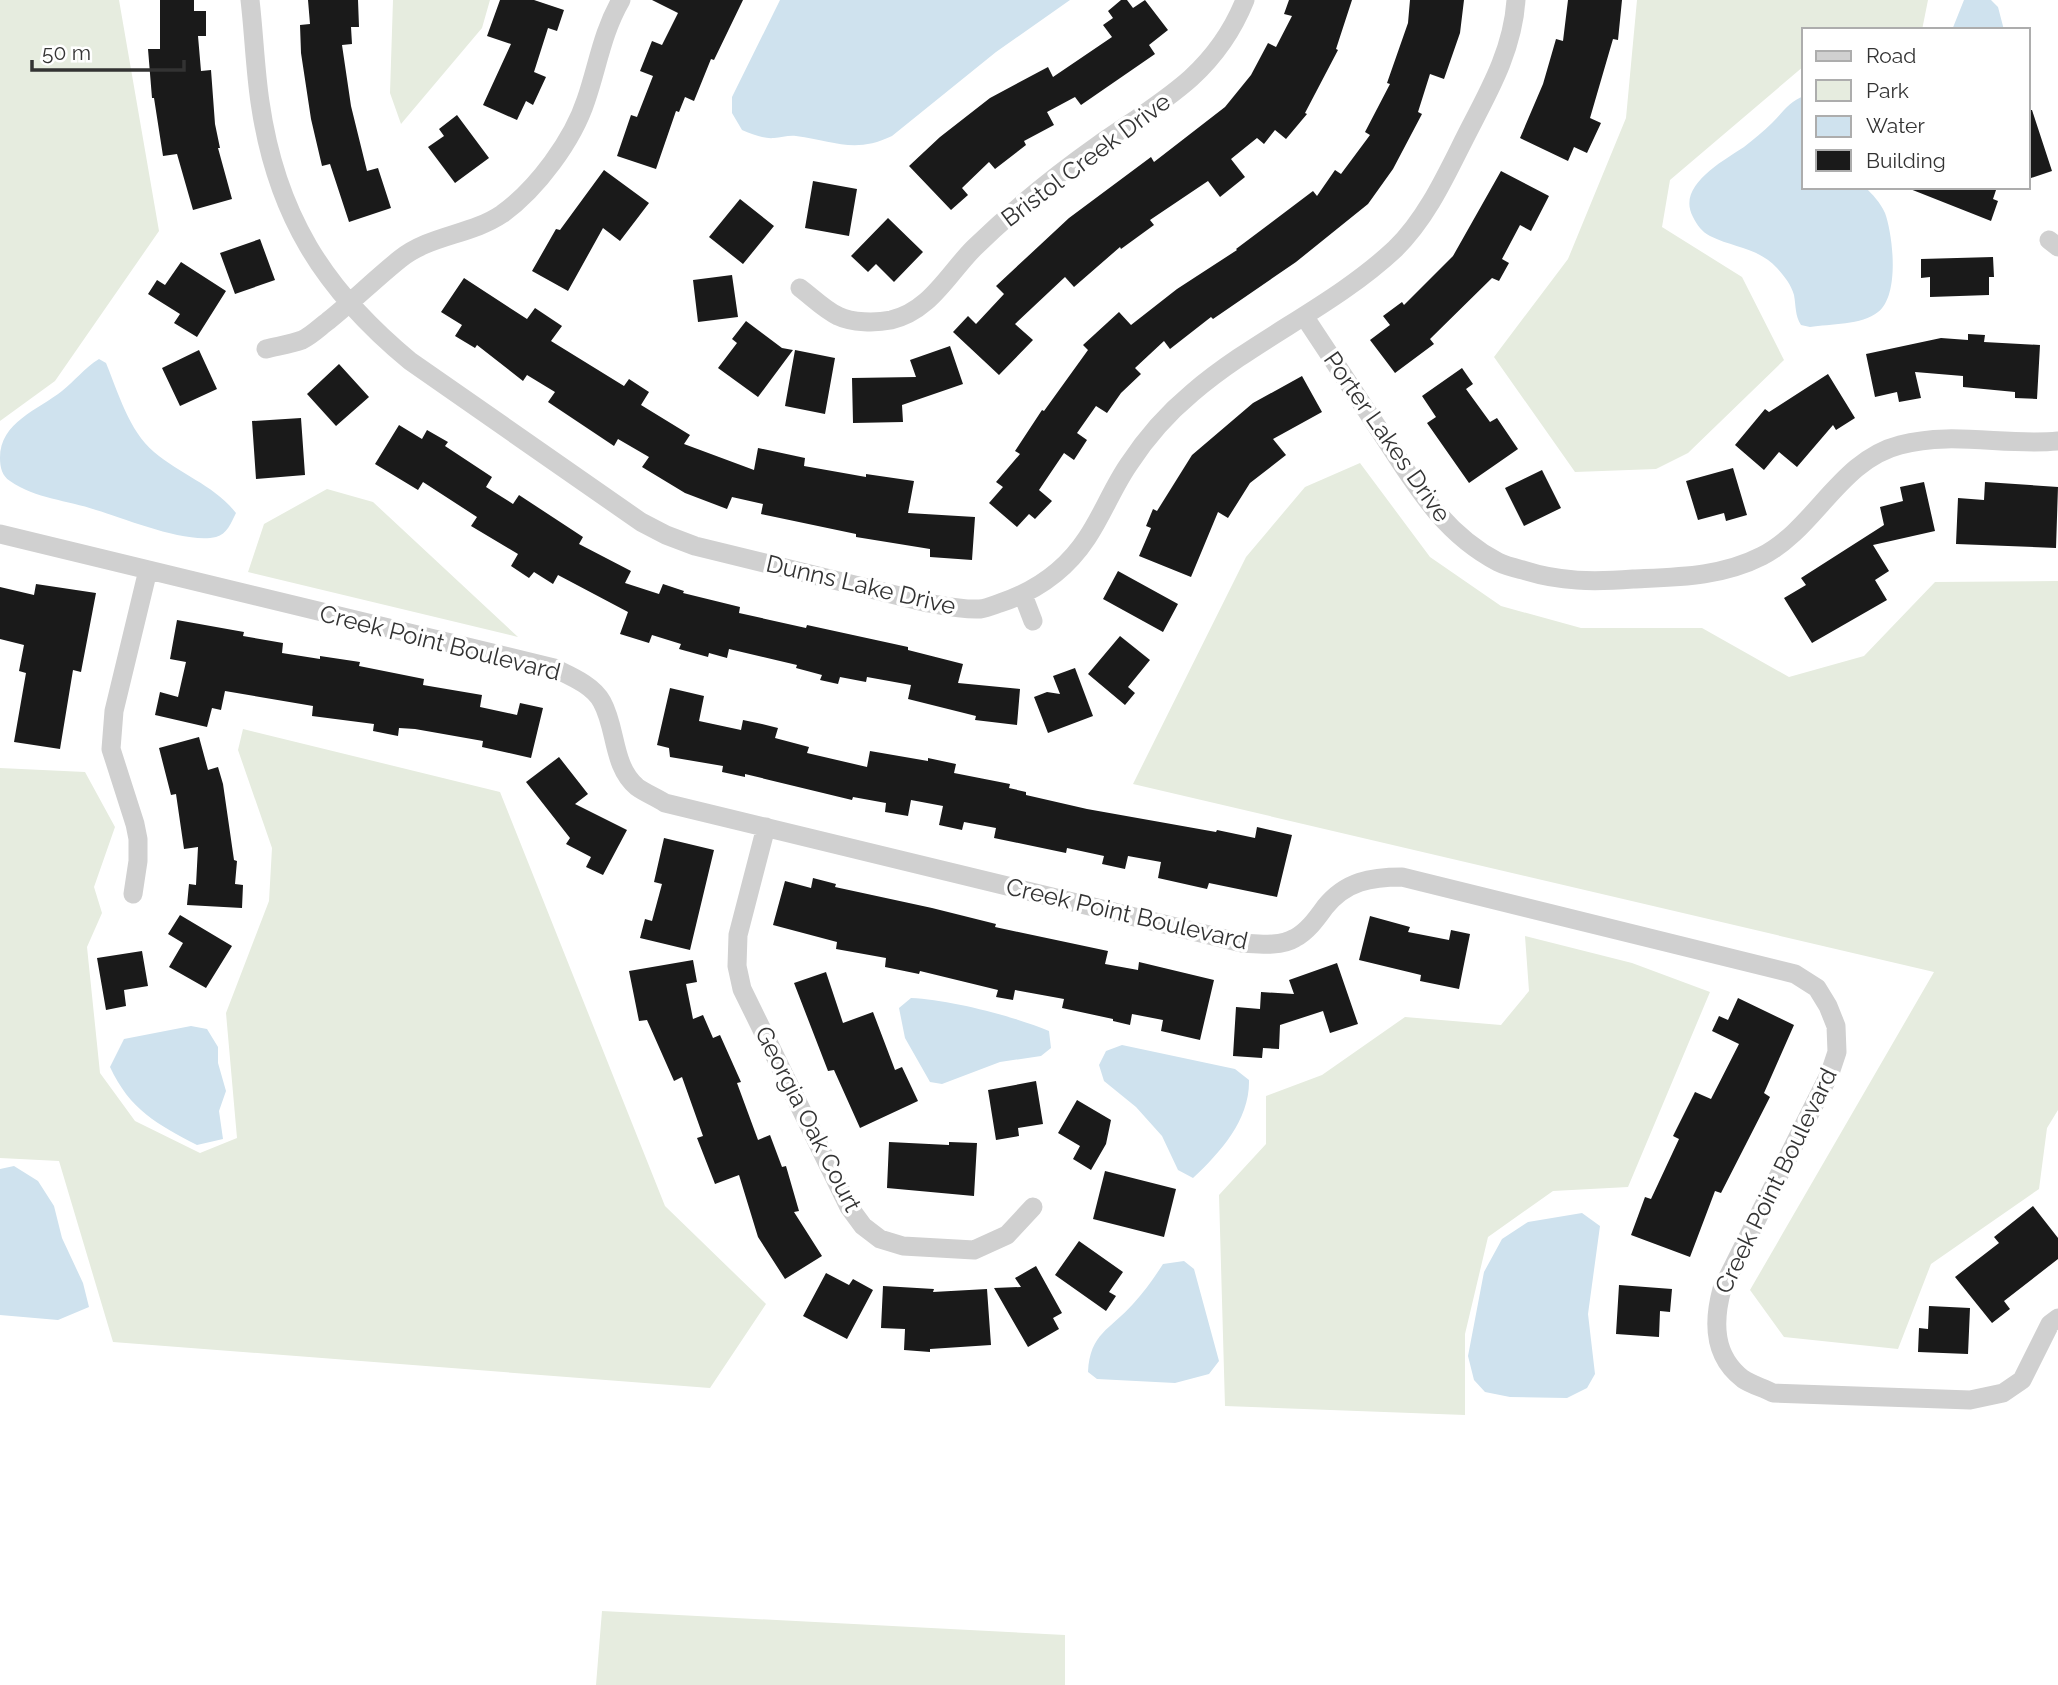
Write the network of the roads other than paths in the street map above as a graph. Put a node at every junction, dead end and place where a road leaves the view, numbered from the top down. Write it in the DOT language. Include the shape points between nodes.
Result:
graph roads {
  1 [pos="250,0"];
  2 [pos="621,0"];
  3 [pos="1245,0"];
  4 [pos="1516,0"];
  5 [pos="800,288"];
  6 [pos="350,303"];
  7 [pos="1304,316"];
  8 [pos="266,349"];
  9 [pos="2058,441"];
  10 [pos="0,534"];
  11 [pos="148,570"];
  12 [pos="1023,595"];
  13 [pos="1033,621"];
  14 [pos="766,827"];
  15 [pos="133,894"];
  16 [pos="1033,1207"];
  17 [pos="2058,1318"];
  1 -- 6 [label="street, Dunns Lake Drive" via="260,102 285,201 305,244"];
  2 -- 6 [label="street" via="570,136 529,191 501,214 472,229 403,256"];
  3 -- 5 [label="street, Bristol Creek Drive" via="1218,50 1192,77 1035,193 972,250 940,290 918,308 891,320 866,322 839,317"];
  4 -- 7 [label="street, Dunns Lake Drive" via="1506,53 1494,81 1417,224 1368,271"];
  6 -- 8 [label="street" via="304,339"];
  6 -- 12 [label="street, Dunns Lake Drive" via="410,360 666,535 957,608 984,609"];
  7 -- 9 [label="street, Porter Lakes Drive" via="1433,510 1461,538 1500,563 1550,579 1588,582 1691,576 1736,567 1789,537 1842,481 1868,460 1898,445 1956,438"];
  7 -- 12 [label="street, Dunns Lake Drive" via="1191,393 1128,464 1086,539 1058,572"];
  10 -- 11 [label="street, Creek Point Boulevard"];
  11 -- 14 [label="street, Creek Point Boulevard" via="554,668 578,680 601,700 620,763 636,786 665,803"];
  11 -- 15 [label="street" via="114,711 111,749 138,839"];
  12 -- 13 [label="street"];
  14 -- 16 [label="street, Georgia Oak Court" via="738,935 742,989 849,1207 863,1226 903,1246 974,1250 1007,1235"];
  14 -- 17 [label="street, Creek Point Boulevard" via="1242,943 1268,945 1294,939 1352,884 1376,877 1402,877 1795,974 1817,988 1828,1006 1836,1026 1837,1052 1722,1289 1715,1314 1717,1340 1729,1364 1744,1379 1773,1393 1970,1399 2003,1392 2022,1380 2050,1324"];
}
